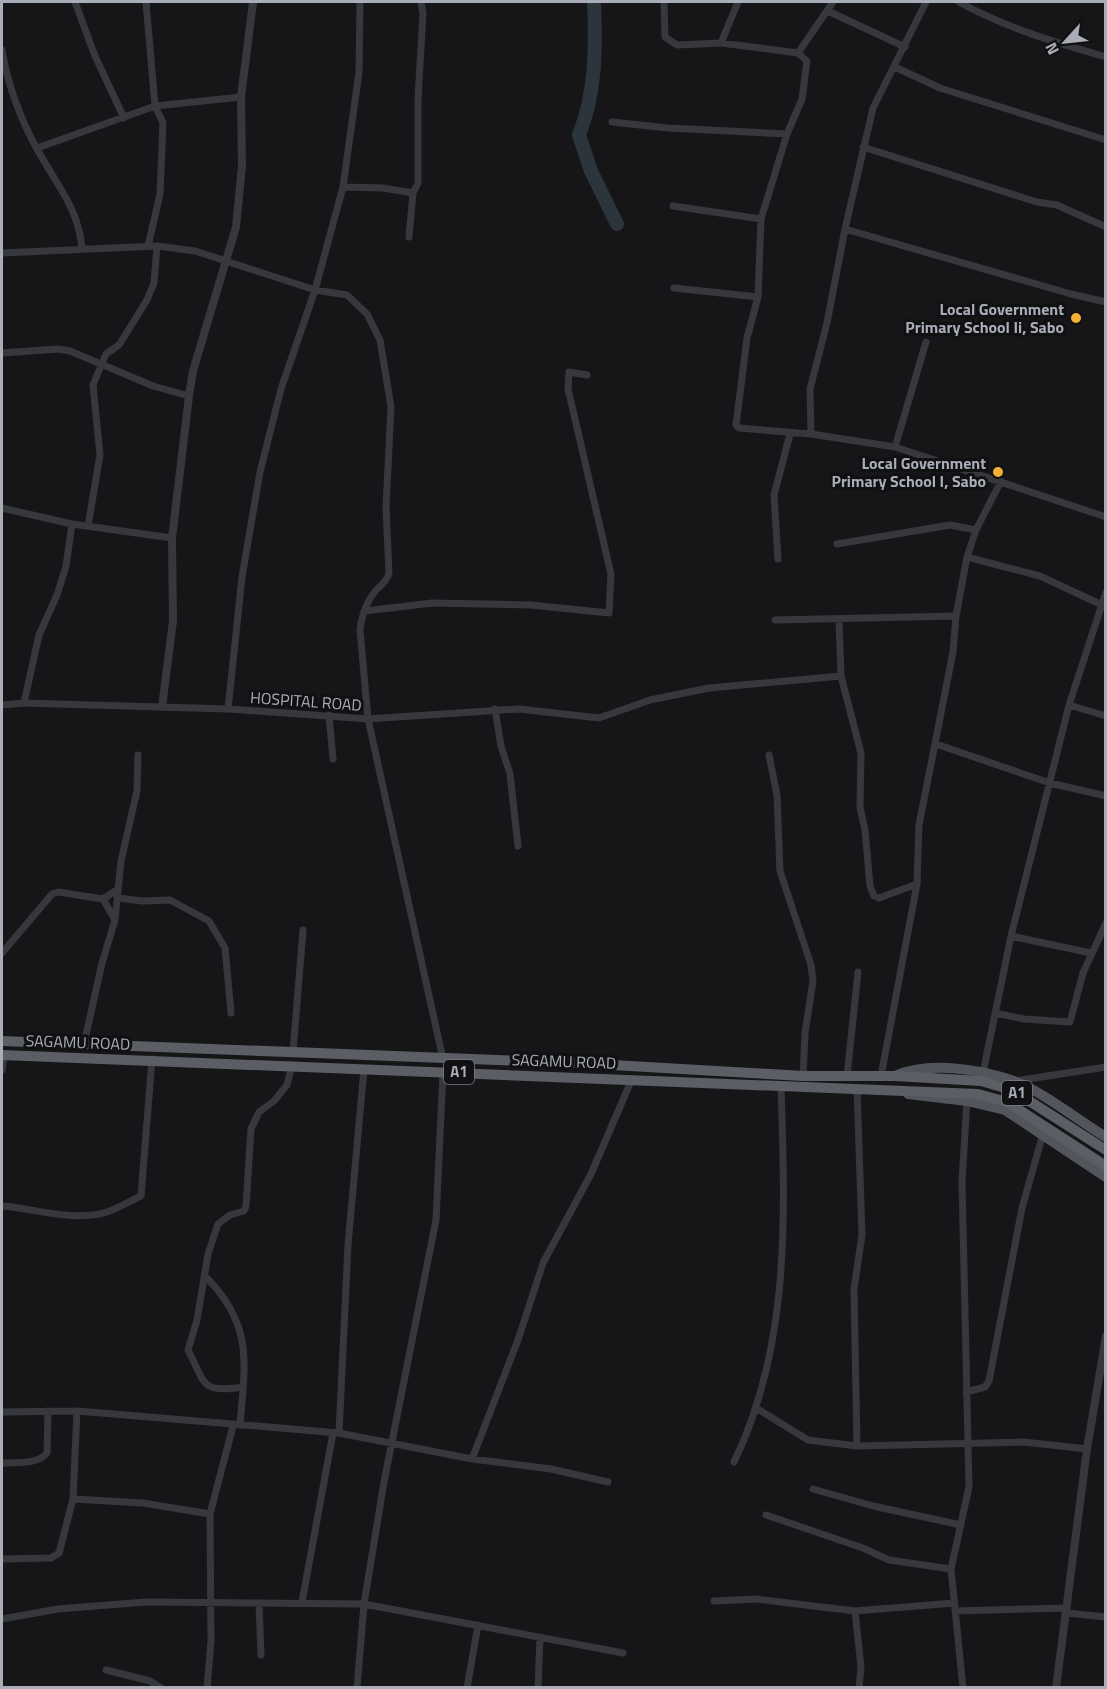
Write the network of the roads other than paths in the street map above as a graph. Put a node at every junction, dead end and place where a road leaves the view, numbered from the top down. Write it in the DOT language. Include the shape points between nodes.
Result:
graph roads {
  1 [pos="75,2"];
  2 [pos="146,2"];
  3 [pos="253,2"];
  4 [pos="360,2"];
  5 [pos="421,2"];
  6 [pos="664,2"];
  7 [pos="738,2"];
  8 [pos="833,2"];
  9 [pos="926,2"];
  10 [pos="959,2"];
  11 [pos="828,11"];
  12 [pos="722,44"];
  13 [pos="905,47"];
  14 [pos="2,50"];
  15 [pos="798,53"];
  16 [pos="1106,57"];
  17 [pos="895,67"];
  18 [pos="241,97"];
  19 [pos="155,106"];
  20 [pos="124,118"];
  21 [pos="612,122"];
  22 [pos="787,134"];
  23 [pos="1106,140"];
  24 [pos="863,147"];
  25 [pos="37,148"];
  26 [pos="343,187"];
  27 [pos="413,193"];
  28 [pos="673,206"];
  29 [pos="761,219"];
  30 [pos="1106,226"];
  31 [pos="845,229"];
  32 [pos="409,237"];
  33 [pos="148,246"];
  34 [pos="157,246"];
  35 [pos="82,248"];
  36 [pos="2,253"];
  37 [pos="224,261"];
  38 [pos="674,288"];
  39 [pos="315,290"];
  40 [pos="758,297"];
  41 [pos="1106,302"];
  42 [pos="926,342"];
  43 [pos="2,353"];
  44 [pos="101,365"];
  45 [pos="587,375"];
  46 [pos="189,396"];
  47 [pos="790,434"];
  48 [pos="811,434"];
  49 [pos="895,447"];
  50 [pos="1001,481"];
  51 [pos="2,508"];
  52 [pos="1106,517"];
  53 [pos="72,524"];
  54 [pos="88,526"];
  55 [pos="976,530"];
  56 [pos="172,538"];
  57 [pos="837,544"];
  58 [pos="967,556"];
  59 [pos="778,559"];
  60 [pos="1106,592"];
  61 [pos="1102,605"];
  62 [pos="365,611"];
  63 [pos="956,616"];
  64 [pos="775,620"];
  65 [pos="839,620"];
  66 [pos="841,676"];
  67 [pos="24,703"];
  68 [pos="2,705"];
  69 [pos="1069,705"];
  70 [pos="162,707"];
  71 [pos="228,709"];
  72 [pos="495,709"];
  73 [pos="329,715"];
  74 [pos="1106,716"];
  75 [pos="368,719"];
  76 [pos="936,744"];
  77 [pos="138,755"];
  78 [pos="769,755"];
  79 [pos="333,759"];
  80 [pos="1050,783"];
  81 [pos="1106,796"];
  82 [pos="518,846"];
  83 [pos="916,884"];
  84 [pos="118,894"];
  85 [pos="103,899"];
  86 [pos="115,920"];
  87 [pos="1106,923"];
  88 [pos="303,930"];
  89 [pos="1011,936"];
  90 [pos="2,953"];
  91 [pos="1091,953"];
  92 [pos="858,972"];
  93 [pos="231,1013"];
  94 [pos="995,1013"];
  95 [pos="2,1041"];
  96 [pos="84,1044"];
  97 [pos="293,1052"];
  98 [pos="3,1055"];
  99 [pos="152,1059"];
  100 [pos="443,1059"];
  101 [pos="292,1065"];
  102 [pos="1106,1067"];
  103 [pos="364,1069"];
  104 [pos="2,1070"];
  105 [pos="443,1072"];
  106 [pos="982,1073"];
  107 [pos="804,1076"];
  108 [pos="847,1076"];
  109 [pos="881,1076"];
  110 [pos="895,1076"];
  111 [pos="632,1079"];
  112 [pos="1015,1081"];
  113 [pos="781,1086"];
  114 [pos="857,1089"];
  115 [pos="897,1090"];
  116 [pos="967,1101"];
  117 [pos="1043,1134"];
  118 [pos="1106,1137"];
  119 [pos="1106,1150"];
  120 [pos="1106,1166"];
  121 [pos="1106,1177"];
  122 [pos="3,1206"];
  123 [pos="205,1276"];
  124 [pos="1106,1336"];
  125 [pos="243,1387"];
  126 [pos="966,1392"];
  127 [pos="756,1408"];
  128 [pos="48,1411"];
  129 [pos="2,1412"];
  130 [pos="77,1412"];
  131 [pos="236,1426"];
  132 [pos="336,1433"];
  133 [pos="393,1444"];
  134 [pos="967,1445"];
  135 [pos="857,1446"];
  136 [pos="1088,1449"];
  137 [pos="472,1459"];
  138 [pos="2,1462"];
  139 [pos="734,1462"];
  140 [pos="608,1482"];
  141 [pos="813,1489"];
  142 [pos="73,1499"];
  143 [pos="210,1514"];
  144 [pos="766,1515"];
  145 [pos="961,1525"];
  146 [pos="2,1558"];
  147 [pos="951,1569"];
  148 [pos="210,1601"];
  149 [pos="714,1601"];
  150 [pos="302,1602"];
  151 [pos="259,1603"];
  152 [pos="364,1604"];
  153 [pos="954,1607"];
  154 [pos="1067,1610"];
  155 [pos="855,1611"];
  156 [pos="1106,1617"];
  157 [pos="2,1619"];
  158 [pos="477,1626"];
  159 [pos="540,1637"];
  160 [pos="623,1653"];
  161 [pos="261,1655"];
  162 [pos="106,1670"];
  163 [pos="161,1688"];
  164 [pos="207,1688"];
  165 [pos="357,1688"];
  166 [pos="467,1688"];
  167 [pos="538,1688"];
  168 [pos="859,1688"];
  169 [pos="963,1688"];
  170 [pos="1056,1688"];
  1 -- 20 [label="street" via="94,56"];
  2 -- 19 [label="street"];
  3 -- 18 [label="street"];
  4 -- 26 [label="street" via="359,72"];
  5 -- 27 [label="street" via="418,183"];
  6 -- 12 [label="street" via="665,37 670,42"];
  7 -- 12 [label="street"];
  8 -- 11 [label="street"];
  9 -- 13 [label="street"];
  10 -- 16 [label="street" via="1031,36"];
  11 -- 13 [label="street"];
  11 -- 15 [label="street"];
  12 -- 15 [label="street"];
  13 -- 17 [label="street"];
  14 -- 25 [label="street" via="15,97"];
  15 -- 22 [label="street" via="807,61 802,99"];
  17 -- 23 [label="street" via="940,88"];
  17 -- 24 [label="street" via="873,108"];
  18 -- 19 [label="street"];
  18 -- 37 [label="street" via="242,166 236,226"];
  19 -- 20 [label="street"];
  19 -- 33 [label="street" via="164,123 160,194"];
  20 -- 25 [label="street"];
  21 -- 22 [label="street"];
  22 -- 29 [label="street"];
  24 -- 30 [label="street" via="1057,205"];
  24 -- 31 [label="street"];
  25 -- 35 [label="street" via="68,197"];
  26 -- 27 [label="street"];
  26 -- 39 [label="street"];
  27 -- 32 [label="street"];
  28 -- 29 [label="street"];
  29 -- 40 [label="street"];
  31 -- 41 [label="street"];
  31 -- 48 [label="street" via="810,389"];
  33 -- 34 [label="street"];
  33 -- 35 [label="street"];
  34 -- 37 [label="street" via="195,251"];
  34 -- 44 [label="street" via="147,300 119,345 106,354"];
  35 -- 36 [label="street"];
  37 -- 39 [label="street"];
  37 -- 46 [label="street"];
  38 -- 40 [label="street"];
  39 -- 62 [label="street" via="347,295 368,314 380,340 391,407 386,507 388,573"];
  39 -- 71 [label="street" via="280,389 260,472 242,578"];
  40 -- 47 [label="street" via="747,338 735,422 739,428"];
  42 -- 49 [label="street"];
  43 -- 44 [label="street" via="58,349"];
  44 -- 46 [label="street"];
  44 -- 54 [label="street" via="93,385 100,455"];
  45 -- 62 [label="street" via="569,372 568,389 611,574 609,613 531,605 432,603"];
  46 -- 56 [label="street"];
  47 -- 48 [label="street"];
  47 -- 59 [label="street" via="774,495"];
  48 -- 49 [label="street"];
  49 -- 50 [label="street"];
  50 -- 52 [label="street"];
  50 -- 55 [label="street"];
  51 -- 53 [label="street"];
  53 -- 54 [label="street"];
  53 -- 67 [label="street" via="66,566 39,635"];
  54 -- 56 [label="street"];
  55 -- 57 [label="street" via="942,526"];
  55 -- 58 [label="street"];
  56 -- 70 [label="street" via="173,621"];
  58 -- 61 [label="street" via="1040,576"];
  58 -- 63 [label="street"];
  60 -- 61 [label="street"];
  61 -- 69 [label="street"];
  62 -- 75 [label="street" via="360,630"];
  63 -- 65 [label="street"];
  63 -- 76 [label="street"];
  64 -- 65 [label="street"];
  65 -- 66 [label="street"];
  66 -- 72 [label="street" via="709,688 650,700 599,718"];
  66 -- 83 [label="street" via="861,753 860,807 870,886 879,898"];
  67 -- 68 [label="street, HOSPITAL ROAD"];
  67 -- 70 [label="street, HOSPITAL ROAD"];
  69 -- 74 [label="street"];
  69 -- 80 [label="street"];
  70 -- 71 [label="street, HOSPITAL ROAD"];
  71 -- 73 [label="street, HOSPITAL ROAD"];
  72 -- 75 [label="street"];
  72 -- 82 [label="street" via="510,774"];
  73 -- 75 [label="street, HOSPITAL ROAD"];
  73 -- 79 [label="street"];
  75 -- 100 [label="street, HOSPITAL ROAD"];
  76 -- 80 [label="street"];
  76 -- 83 [label="street" via="920,825"];
  77 -- 84 [label="street" via="137,791 121,861"];
  78 -- 107 [label="street" via="777,795 780,871 812,965"];
  80 -- 81 [label="street"];
  80 -- 89 [label="street"];
  83 -- 109 [label="street"];
  84 -- 85 [label="street"];
  84 -- 86 [label="street"];
  84 -- 93 [label="street" via="142,901 170,900 209,921 225,948"];
  85 -- 86 [label="street"];
  85 -- 90 [label="street" via="52,894"];
  86 -- 96 [label="street"];
  87 -- 91 [label="street"];
  88 -- 97 [label="street"];
  89 -- 91 [label="street"];
  89 -- 94 [label="street"];
  91 -- 94 [label="street" via="1070,1022"];
  92 -- 108 [label="street"];
  94 -- 106 [label="street"];
  95 -- 96 [label="highway, SAGAMU ROAD / A1"];
  96 -- 97 [label="highway, SAGAMU ROAD / A1"];
  97 -- 100 [label="highway, SAGAMU ROAD / A1"];
  98 -- 99 [label="highway, SAGAMU ROAD / A1"];
  98 -- 104 [label="street"];
  99 -- 101 [label="highway, SAGAMU ROAD / A1"];
  99 -- 122 [label="street" via="141,1196 107,1212 89,1215"];
  100 -- 107 [label="highway, SAGAMU ROAD / A1"];
  101 -- 103 [label="highway, SAGAMU ROAD / A1"];
  101 -- 123 [label="street" via="287,1085 259,1112 251,1129 246,1206 244,1211 219,1224"];
  102 -- 112 [label="street"];
  103 -- 105 [label="highway, SAGAMU ROAD / A1"];
  103 -- 132 [label="street"];
  105 -- 111 [label="highway, SAGAMU ROAD / A1"];
  105 -- 133 [label="street" via="436,1220"];
  106 -- 110 [label="main road" via="909,1070"];
  106 -- 112 [label="main road"];
  107 -- 108 [label="highway, SAGAMU ROAD / A1"];
  108 -- 109 [label="highway, SAGAMU ROAD / A1"];
  109 -- 110 [label="highway, SAGAMU ROAD / A1"];
  110 -- 119 [label="highway, SAGAMU ROAD / A1" via="981,1081 1012,1090"];
  111 -- 113 [label="highway, SAGAMU ROAD / A1"];
  111 -- 137 [label="street" via="591,1174 543,1263"];
  112 -- 118 [label="main road"];
  113 -- 114 [label="highway, SAGAMU ROAD / A1"];
  113 -- 127 [label="street" via="784,1178 776,1328"];
  114 -- 115 [label="highway, SAGAMU ROAD / A1"];
  114 -- 135 [label="street" via="862,1235 854,1289"];
  115 -- 116 [label="main road" via="913,1096"];
  115 -- 120 [label="highway, SAGAMU ROAD / A1" via="978,1094 1007,1102"];
  116 -- 117 [label="main road" via="1005,1110"];
  116 -- 126 [label="street" via="962,1182"];
  117 -- 121 [label="main road"];
  117 -- 126 [label="street" via="1022,1208 989,1381 985,1387"];
  123 -- 125 [label="street" via="230,1305 237,1324 246,1353"];
  123 -- 125 [label="street" via="188,1350 207,1387 216,1391"];
  124 -- 136 [label="street"];
  125 -- 131 [label="street"];
  126 -- 134 [label="street"];
  127 -- 135 [label="street" via="808,1440"];
  127 -- 139 [label="street"];
  128 -- 129 [label="street"];
  128 -- 130 [label="street"];
  128 -- 138 [label="street" via="45,1457"];
  130 -- 131 [label="street"];
  130 -- 142 [label="street"];
  131 -- 132 [label="street"];
  131 -- 143 [label="street"];
  132 -- 133 [label="street"];
  132 -- 150 [label="street"];
  133 -- 137 [label="street"];
  133 -- 152 [label="street"];
  134 -- 135 [label="street"];
  134 -- 136 [label="street" via="1024,1442"];
  134 -- 145 [label="street" via="969,1487"];
  136 -- 154 [label="street"];
  137 -- 140 [label="street" via="551,1469"];
  141 -- 145 [label="street"];
  142 -- 143 [label="street" via="143,1503"];
  142 -- 146 [label="street" via="55,1557"];
  143 -- 148 [label="street"];
  144 -- 147 [label="street" via="889,1560"];
  145 -- 147 [label="street"];
  147 -- 153 [label="street"];
  148 -- 151 [label="street"];
  148 -- 157 [label="street" via="146,1602"];
  148 -- 164 [label="street"];
  149 -- 155 [label="street" via="756,1599"];
  150 -- 151 [label="street"];
  150 -- 152 [label="street"];
  151 -- 161 [label="street"];
  152 -- 158 [label="street"];
  152 -- 165 [label="street"];
  153 -- 154 [label="street"];
  153 -- 155 [label="street"];
  153 -- 169 [label="street"];
  154 -- 156 [label="street"];
  154 -- 170 [label="street"];
  155 -- 168 [label="street" via="861,1667"];
  158 -- 159 [label="street"];
  158 -- 166 [label="street"];
  159 -- 160 [label="street"];
  159 -- 167 [label="street"];
  162 -- 163 [label="street" via="150,1681"];
}
